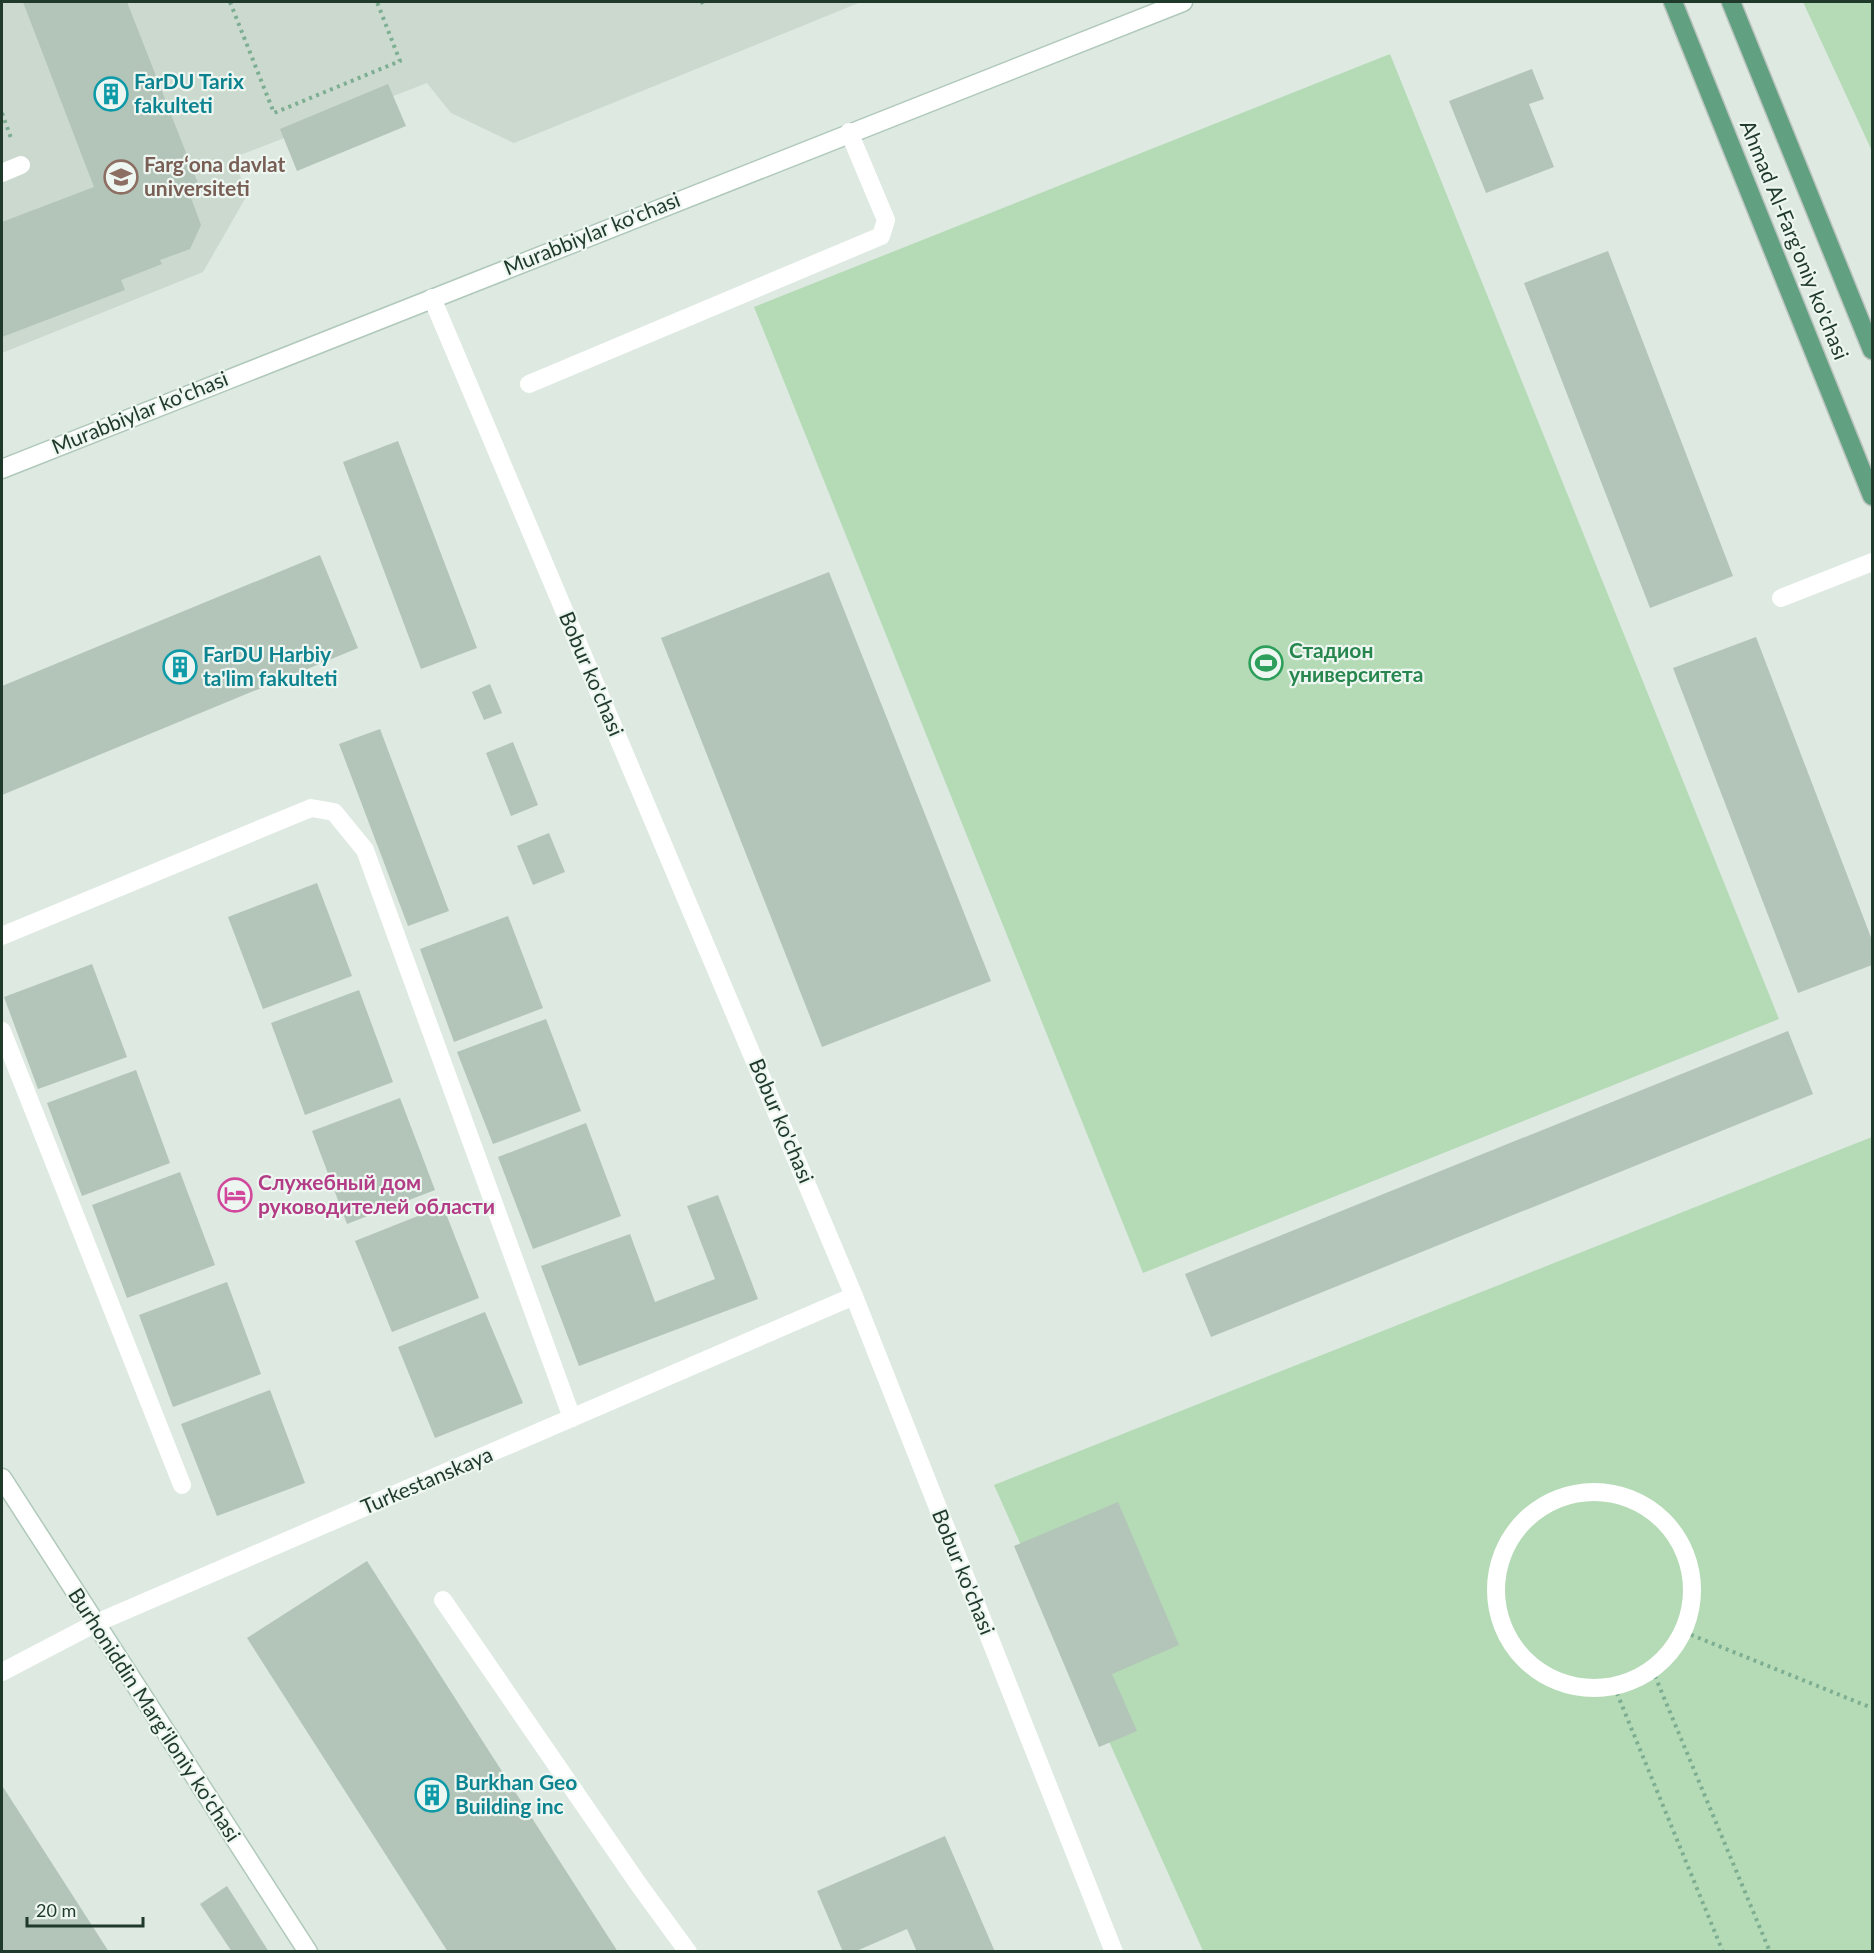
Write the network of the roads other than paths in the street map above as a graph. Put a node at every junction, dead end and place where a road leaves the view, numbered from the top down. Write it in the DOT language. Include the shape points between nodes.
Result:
graph roads {
  1 [pos="1183,2"];
  2 [pos="1673,2"];
  3 [pos="1731,2"];
  4 [pos="849,132"];
  5 [pos="21,165"];
  6 [pos="2,173"];
  7 [pos="432,298"];
  8 [pos="1872,350"];
  9 [pos="530,384"];
  10 [pos="2,469"];
  11 [pos="1872,496"];
  12 [pos="1872,561"];
  13 [pos="1781,598"];
  14 [pos="2,936"];
  15 [pos="2,1031"];
  16 [pos="855,1296"];
  17 [pos="572,1418"];
  18 [pos="2,1478"];
  19 [pos="182,1485"];
  20 [pos="443,1600"];
  21 [pos="94,1624"];
  22 [pos="2,1672"];
  23 [pos="1614,1686"];
  24 [pos="308,1952"];
  25 [pos="688,1952"];
  26 [pos="1114,1952"];
  1 -- 4 [label="street, Murabbiylar ko'chasi"];
  2 -- 11 [label="main road, Ahmad Al-Farg'oniy ko'chasi"];
  3 -- 8 [label="main road, Ahmad Al-Farg'oniy ko'chasi"];
  4 -- 7 [label="street, Murabbiylar ko'chasi"];
  4 -- 9 [label="street" via="886,220 881,236"];
  5 -- 6 [label="street"];
  7 -- 10 [label="street, Murabbiylar ko'chasi"];
  7 -- 16 [label="street, Bobur ko'chasi"];
  12 -- 13 [label="street"];
  14 -- 17 [label="street" via="311,808 334,812 365,850"];
  15 -- 19 [label="street"];
  16 -- 17 [label="street, Turkestanskaya"];
  16 -- 26 [label="street, Bobur ko'chasi"];
  17 -- 21 [label="street, Turkestanskaya"];
  18 -- 21 [label="street, Burhoniddin Marg'iloniy ko'chasi"];
  20 -- 25 [label="street"];
  21 -- 22 [label="street, Turkestanskaya"];
  21 -- 24 [label="street, Burhoniddin Marg'iloniy ko'chasi"];
  23 -- 23 [label="street" via="1574,1687 1544,1675 1518,1654 1502,1625 1495,1594 1499,1562 1513,1533 1536,1510 1565,1495 1596,1491 1628,1497 1656,1513 1678,1537 1691,1567 1693,1600 1684,1632 1666,1659 1639,1678"];
}
